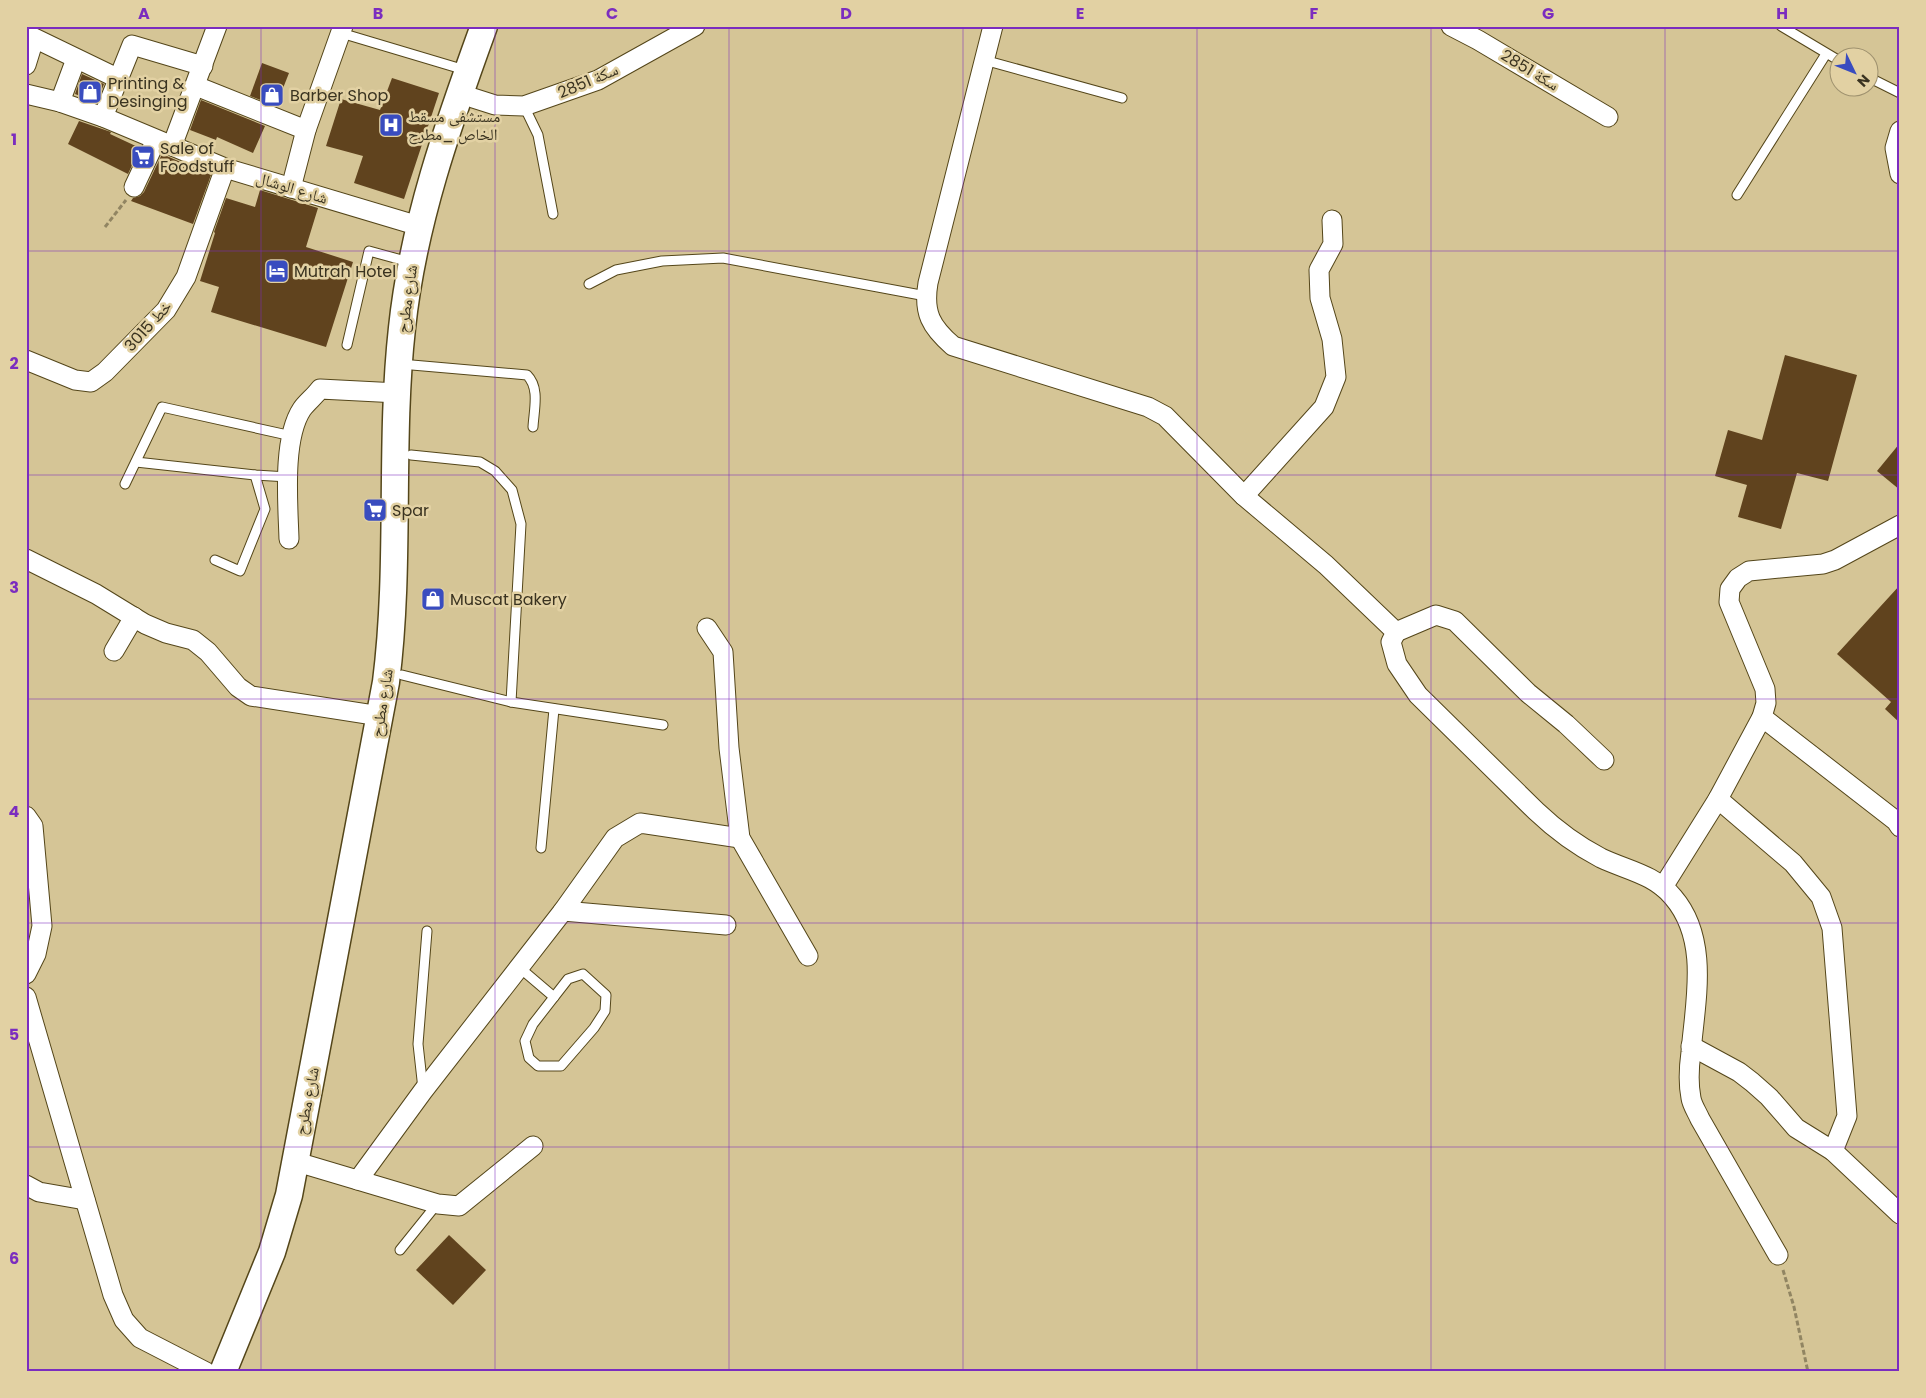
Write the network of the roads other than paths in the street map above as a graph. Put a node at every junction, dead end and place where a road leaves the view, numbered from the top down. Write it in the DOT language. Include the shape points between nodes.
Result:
graph roads {
  1 [pos="217,26"];
  2 [pos="484,26"];
  3 [pos="500,26"];
  4 [pos="695,26"];
  5 [pos="993,26"];
  6 [pos="1451,26"];
  7 [pos="1781,26"];
  8 [pos="342,30"];
  9 [pos="30,37"];
  10 [pos="1826,54"];
  11 [pos="76,59"];
  12 [pos="984,60"];
  13 [pos="26,65"];
  14 [pos="203,66"];
  15 [pos="468,71"];
  16 [pos="117,78"];
  17 [pos="1878,81"];
  18 [pos="196,86"];
  19 [pos="1900,93"];
  20 [pos="26,94"];
  21 [pos="474,98"];
  22 [pos="1122,98"];
  23 [pos="60,102"];
  24 [pos="524,106"];
  25 [pos="103,117"];
  26 [pos="1608,117"];
  27 [pos="306,130"];
  28 [pos="1900,131"];
  29 [pos="164,143"];
  30 [pos="225,168"];
  31 [pos="1900,174"];
  32 [pos="134,187"];
  33 [pos="291,188"];
  34 [pos="1737,195"];
  35 [pos="553,214"];
  36 [pos="1332,220"];
  37 [pos="419,226"];
  38 [pos="412,262"];
  39 [pos="589,284"];
  40 [pos="926,296"];
  41 [pos="347,345"];
  42 [pos="26,360"];
  43 [pos="412,366"];
  44 [pos="398,394"];
  45 [pos="533,427"];
  46 [pos="292,436"];
  47 [pos="411,454"];
  48 [pos="136,462"];
  49 [pos="255,475"];
  50 [pos="288,477"];
  51 [pos="125,484"];
  52 [pos="1244,496"];
  53 [pos="1900,525"];
  54 [pos="289,539"];
  55 [pos="26,559"];
  56 [pos="215,560"];
  57 [pos="134,617"];
  58 [pos="707,628"];
  59 [pos="1396,632"];
  60 [pos="114,651"];
  61 [pos="402,675"];
  62 [pos="511,702"];
  63 [pos="554,708"];
  64 [pos="380,716"];
  65 [pos="1762,717"];
  66 [pos="662,725"];
  67 [pos="1604,760"];
  68 [pos="1718,799"];
  69 [pos="26,816"];
  70 [pos="1900,827"];
  71 [pos="740,838"];
  72 [pos="541,848"];
  73 [pos="1663,887"];
  74 [pos="563,911"];
  75 [pos="726,925"];
  76 [pos="427,930"];
  77 [pos="808,956"];
  78 [pos="520,968"];
  79 [pos="26,974"];
  80 [pos="26,997"];
  81 [pos="554,997"];
  82 [pos="1691,1046"];
  83 [pos="423,1091"];
  84 [pos="533,1146"];
  85 [pos="1833,1151"];
  86 [pos="308,1165"];
  87 [pos="358,1180"];
  88 [pos="26,1185"];
  89 [pos="85,1200"];
  90 [pos="438,1204"];
  91 [pos="1900,1214"];
  92 [pos="400,1250"];
  93 [pos="1778,1255"];
  94 [pos="206,1372"];
  95 [pos="223,1372"];
  96 [pos="239,1372"];
  1 -- 14 [label="street"];
  2 -- 15 [label="main road, شارع مطرح"];
  3 -- 21 [label="main road, شارع مطرح"];
  4 -- 24 [label="street, سكة 2851" via="598,80"];
  5 -- 12 [label="street"];
  6 -- 26 [label="street, سكة 2851"];
  7 -- 10 [label="lane"];
  8 -- 15 [label="lane"];
  8 -- 27 [label="street"];
  9 -- 11 [label="street"];
  9 -- 13 [label="street"];
  10 -- 34 [label="lane"];
  11 -- 16 [label="street"];
  11 -- 23 [label="street"];
  12 -- 22 [label="lane"];
  12 -- 40 [label="street"];
  14 -- 16 [label="street" via="132,45"];
  14 -- 18 [label="street"];
  15 -- 37 [label="main road, شارع مطرح" via="438,156"];
  16 -- 25 [label="street"];
  17 -- 19 [label="lane"];
  18 -- 27 [label="street"];
  18 -- 29 [label="street"];
  20 -- 23 [label="street, شارع الوشال"];
  21 -- 24 [label="street, سكة 2851" via="495,105"];
  21 -- 43 [label="main road, شارع مطرح" via="431,242 420,295"];
  23 -- 25 [label="street, شارع الوشال"];
  24 -- 35 [label="lane" via="538,135"];
  25 -- 29 [label="street, شارع الوشال"];
  27 -- 33 [label="street"];
  28 -- 31 [label="street" via="1895,148"];
  29 -- 30 [label="street, شارع الوشال"];
  29 -- 32 [label="street"];
  30 -- 33 [label="street, شارع الوشال"];
  30 -- 42 [label="street, 3015 خط" via="186,277 166,310 105,372 91,382 75,380"];
  33 -- 37 [label="street, شارع الوشال"];
  36 -- 52 [label="street" via="1333,244 1319,270 1320,298 1332,339 1336,377 1324,407"];
  37 -- 38 [label="main road, شارع مطرح"];
  38 -- 41 [label="lane" via="369,251"];
  38 -- 44 [label="main road, شارع مطرح" via="402,328"];
  39 -- 40 [label="lane" via="616,270 662,261 723,258"];
  40 -- 52 [label="street" via="928,317 940,335 953,346 1148,407 1164,416"];
  43 -- 45 [label="lane" via="527,375 535,387"];
  43 -- 47 [label="main road, شارع مطرح"];
  44 -- 46 [label="street" via="320,389 302,410"];
  44 -- 64 [label="main road, شارع مطرح" via="393,613"];
  46 -- 48 [label="lane" via="162,407"];
  46 -- 50 [label="street"];
  47 -- 61 [label="main road, شارع مطرح" via="410,597"];
  47 -- 62 [label="lane" via="480,462 495,471 512,490 521,524"];
  48 -- 49 [label="lane"];
  48 -- 51 [label="lane"];
  49 -- 50 [label="lane"];
  49 -- 56 [label="lane" via="265,509 240,570"];
  50 -- 54 [label="street"];
  52 -- 59 [label="street" via="1326,565"];
  53 -- 65 [label="street" via="1822,564 1749,571 1730,589 1729,602 1765,689"];
  55 -- 57 [label="street"];
  57 -- 60 [label="street"];
  57 -- 64 [label="street" via="166,633 193,640 208,652 238,687 251,696"];
  58 -- 71 [label="street" via="723,652 729,748"];
  59 -- 67 [label="street" via="1436,615 1456,621 1528,693"];
  59 -- 73 [label="street" via="1391,642 1396,664 1418,696 1536,811 1578,845 1646,875"];
  61 -- 62 [label="lane"];
  61 -- 86 [label="main road, شارع مطرح"];
  62 -- 63 [label="lane"];
  63 -- 66 [label="lane"];
  63 -- 72 [label="lane"];
  64 -- 95 [label="main road, شارع مطرح" via="289,1195 272,1252"];
  65 -- 68 [label="street"];
  65 -- 70 [label="street"];
  68 -- 73 [label="street"];
  68 -- 85 [label="street" via="1794,863 1821,897 1832,928 1848,1116"];
  69 -- 79 [label="street" via="33,826 42,926 36,954"];
  71 -- 74 [label="street" via="640,823 615,838"];
  71 -- 77 [label="street"];
  73 -- 82 [label="street" via="1682,909 1695,946 1698,968"];
  74 -- 75 [label="street"];
  74 -- 78 [label="street"];
  76 -- 83 [label="lane" via="418,1044"];
  78 -- 81 [label="lane"];
  78 -- 83 [label="street"];
  80 -- 89 [label="street"];
  81 -- 81 [label="lane" via="568,979 583,974 606,995 605,1011 561,1066 538,1066 529,1058 525,1041 533,1024"];
  82 -- 85 [label="street" via="1745,1077 1769,1097 1796,1128"];
  82 -- 93 [label="street" via="1691,1099"];
  83 -- 87 [label="street"];
  84 -- 90 [label="street" via="459,1206"];
  85 -- 91 [label="street"];
  86 -- 87 [label="street"];
  86 -- 96 [label="main road, شارع مطرح" via="283,1260"];
  87 -- 90 [label="street"];
  88 -- 89 [label="street" via="39,1192"];
  89 -- 94 [label="street" via="113,1296 124,1320 140,1338"];
  90 -- 92 [label="lane"];
}
